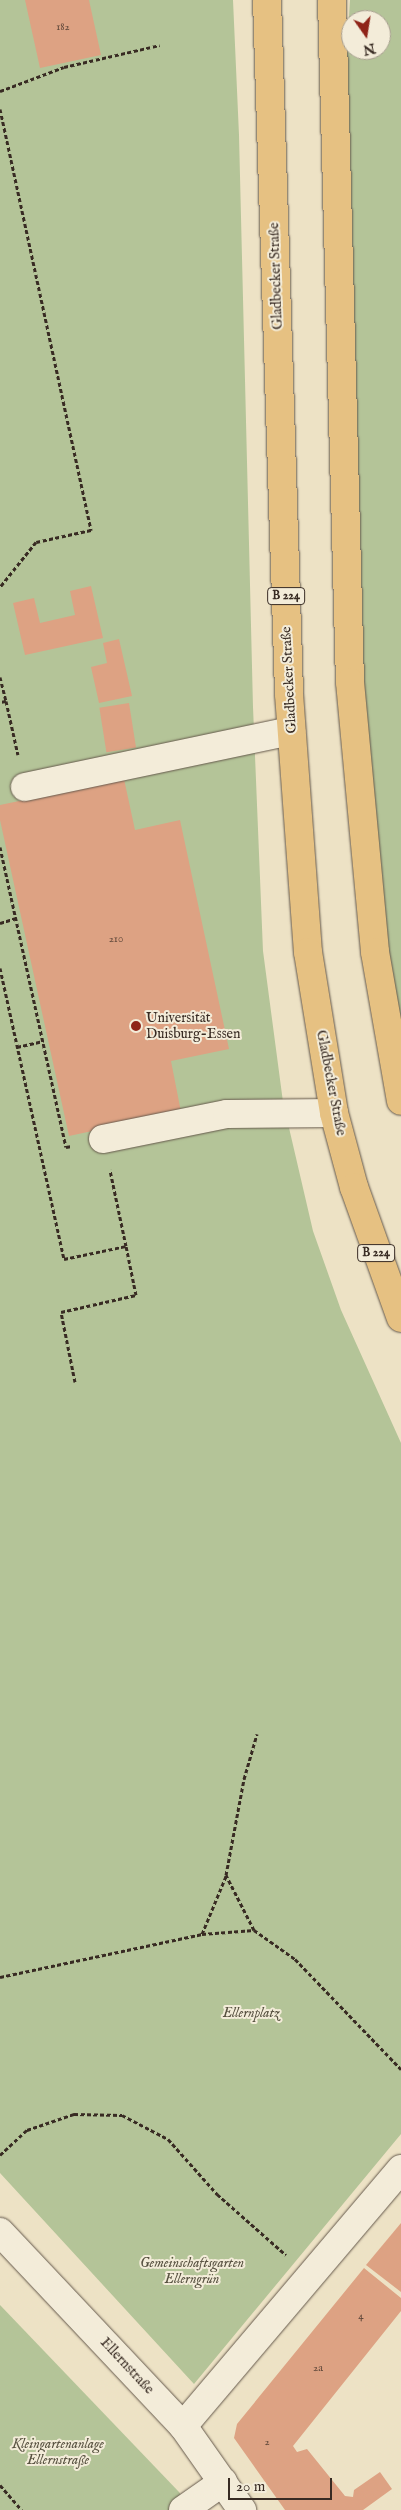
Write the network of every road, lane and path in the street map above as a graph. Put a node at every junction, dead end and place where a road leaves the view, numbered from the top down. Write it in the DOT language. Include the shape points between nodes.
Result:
graph roads {
  1 [pos="267,0"];
  2 [pos="332,0"];
  3 [pos="160,45"];
  4 [pos="0,91"];
  5 [pos="0,109"];
  6 [pos="0,587"];
  7 [pos="0,677"];
  8 [pos="6,701"];
  9 [pos="0,702"];
  10 [pos="291,731"];
  11 [pos="25,787"];
  12 [pos="0,847"];
  13 [pos="16,918"];
  14 [pos="0,922"];
  15 [pos="0,968"];
  16 [pos="43,1041"];
  17 [pos="18,1047"];
  18 [pos="401,1101"];
  19 [pos="334,1113"];
  20 [pos="104,1139"];
  21 [pos="126,1246"];
  22 [pos="401,1318"];
  23 [pos="75,1382"];
  24 [pos="257,1734"];
  25 [pos="226,1875"];
  26 [pos="254,1930"];
  27 [pos="202,1934"];
  28 [pos="0,1978"];
  29 [pos="401,2069"];
  30 [pos="0,2155"];
  31 [pos="401,2169"];
  32 [pos="0,2232"];
  33 [pos="294,2262"];
  34 [pos="184,2426"];
  35 [pos="222,2482"];
  36 [pos="0,2485"];
  37 [pos="22,2510"];
  38 [pos="183,2510"];
  39 [pos="242,2510"];
  1 -- 10 [label="main road, Gladbecker Straße / B 224"];
  2 -- 18 [label="main road" via="350,682 375,952"];
  3 -- 4 [label="path" via="64,67"];
  5 -- 6 [label="path" via="91,530 36,542"];
  7 -- 8 [label="path"];
  8 -- 9 [label="path"];
  8 -- 11 [label="path"];
  10 -- 11 [label="street"];
  10 -- 19 [label="main road, Gladbecker Straße / B 224" via="308,952"];
  12 -- 13 [label="path"];
  13 -- 14 [label="path"];
  13 -- 16 [label="path"];
  15 -- 17 [label="path"];
  16 -- 17 [label="path"];
  16 -- 20 [label="path" via="66,1148"];
  17 -- 21 [label="path" via="64,1259"];
  19 -- 20 [label="street" via="227,1114"];
  19 -- 22 [label="main road, Gladbecker Straße / B 224" via="354,1188"];
  20 -- 21 [label="path"];
  21 -- 23 [label="path" via="136,1295 61,1312"];
  24 -- 25 [label="path" via="244,1779"];
  25 -- 26 [label="path"];
  25 -- 27 [label="path"];
  26 -- 27 [label="path"];
  26 -- 29 [label="path" via="295,1959"];
  27 -- 28 [label="path"];
  30 -- 33 [label="path" via="27,2130 74,2114 122,2115 168,2139 217,2194"];
  31 -- 34 [label="street"];
  32 -- 34 [label="street, Ellernstraße"];
  34 -- 35 [label="street, Ellernstraße"];
  35 -- 38 [label="street"];
  35 -- 39 [label="street, Ellernstraße"];
  36 -- 37 [label="path"];
}
